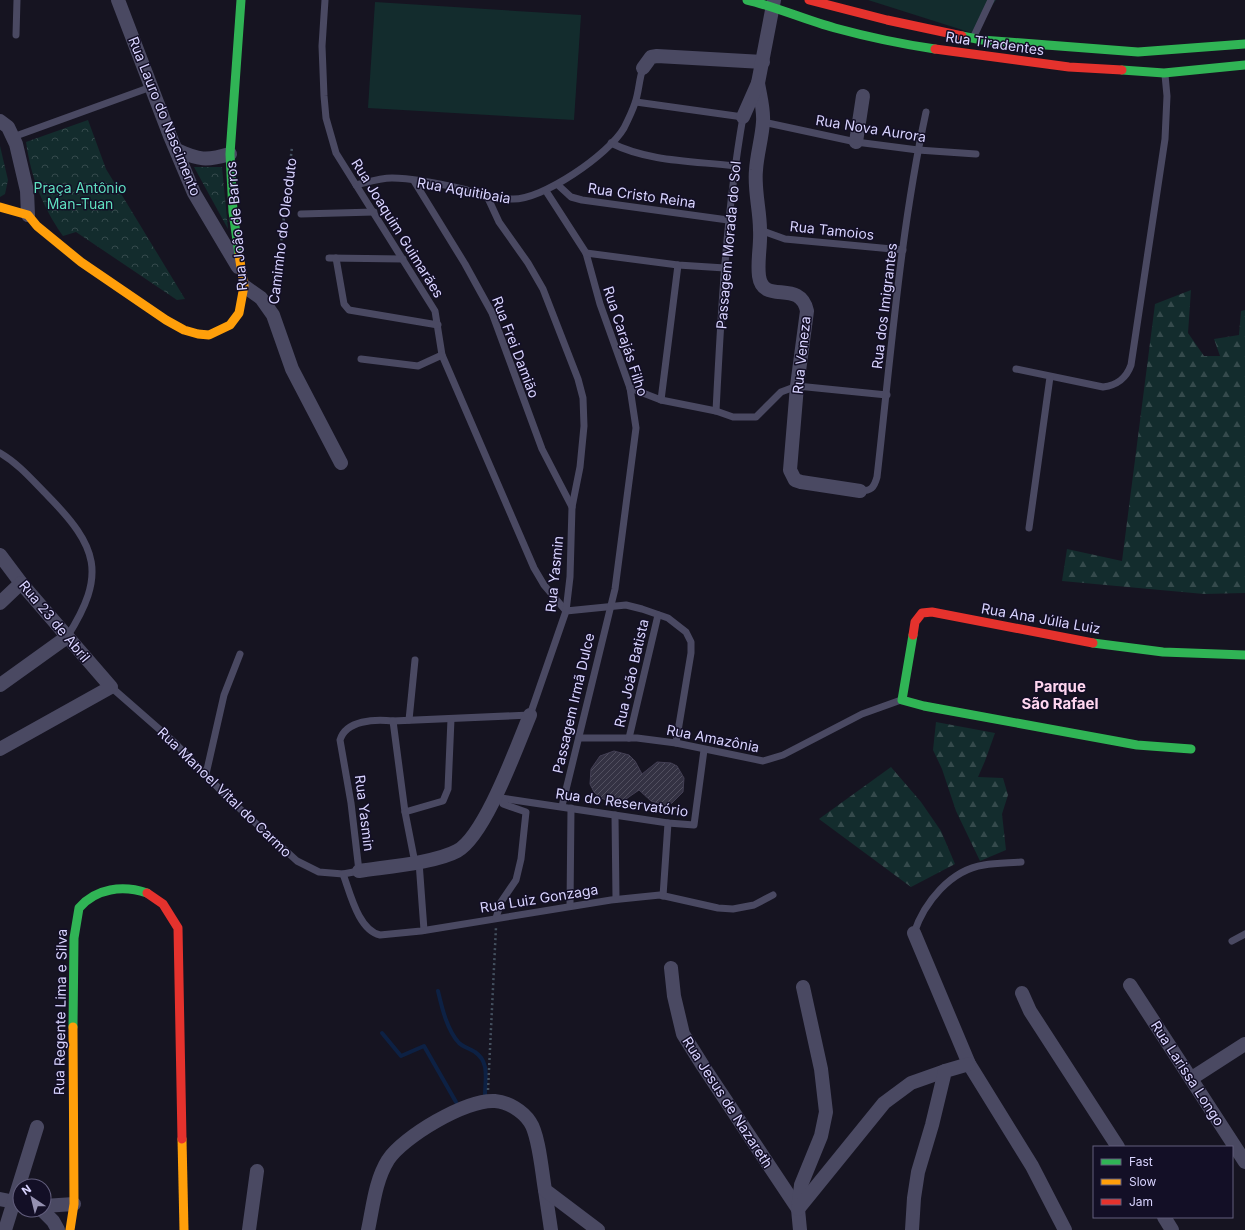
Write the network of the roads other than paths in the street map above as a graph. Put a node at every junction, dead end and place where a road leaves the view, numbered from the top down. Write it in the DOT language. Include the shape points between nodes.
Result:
graph roads {
  1 [pos="17,0"];
  2 [pos="118,0"];
  3 [pos="241,0"];
  4 [pos="325,0"];
  5 [pos="747,0"];
  6 [pos="809,0"];
  7 [pos="991,0"];
  8 [pos="774,3"];
  9 [pos="16,35"];
  10 [pos="973,38"];
  11 [pos="1245,44"];
  12 [pos="969,54"];
  13 [pos="763,62"];
  14 [pos="1245,65"];
  15 [pos="643,68"];
  16 [pos="1164,73"];
  17 [pos="758,83"];
  18 [pos="151,87"];
  19 [pos="863,96"];
  20 [pos="636,102"];
  21 [pos="926,112"];
  22 [pos="743,117"];
  23 [pos="0,121"];
  24 [pos="763,122"];
  25 [pos="14,137"];
  26 [pos="856,142"];
  27 [pos="612,143"];
  28 [pos="176,150"];
  29 [pos="918,150"];
  30 [pos="230,154"];
  31 [pos="976,154"];
  32 [pos="734,166"];
  33 [pos="414,181"];
  34 [pos="356,185"];
  35 [pos="558,185"];
  36 [pos="546,191"];
  37 [pos="487,196"];
  38 [pos="0,207"];
  39 [pos="374,212"];
  40 [pos="301,214"];
  41 [pos="28,215"];
  42 [pos="728,220"];
  43 [pos="760,230"];
  44 [pos="903,250"];
  45 [pos="586,253"];
  46 [pos="403,259"];
  47 [pos="678,265"];
  48 [pos="725,268"];
  49 [pos="239,269"];
  50 [pos="438,325"];
  51 [pos="442,355"];
  52 [pos="361,359"];
  53 [pos="1016,369"];
  54 [pos="1050,377"];
  55 [pos="797,386"];
  56 [pos="630,388"];
  57 [pos="887,395"];
  58 [pos="661,400"];
  59 [pos="716,411"];
  60 [pos="0,453"];
  61 [pos="341,463"];
  62 [pos="860,491"];
  63 [pos="572,507"];
  64 [pos="1029,528"];
  65 [pos="0,555"];
  66 [pos="22,583"];
  67 [pos="0,603"];
  68 [pos="610,606"];
  69 [pos="566,611"];
  70 [pos="658,614"];
  71 [pos="67,637"];
  72 [pos="240,654"];
  73 [pos="1245,655"];
  74 [pos="415,660"];
  75 [pos="0,685"];
  76 [pos="111,687"];
  77 [pos="902,700"];
  78 [pos="530,715"];
  79 [pos="451,719"];
  80 [pos="409,720"];
  81 [pos="393,721"];
  82 [pos="578,738"];
  83 [pos="629,738"];
  84 [pos="676,743"];
  85 [pos="1191,749"];
  86 [pos="0,750"];
  87 [pos="704,750"];
  88 [pos="206,774"];
  89 [pos="499,798"];
  90 [pos="562,806"];
  91 [pos="571,808"];
  92 [pos="405,812"];
  93 [pos="615,815"];
  94 [pos="668,823"];
  95 [pos="417,862"];
  96 [pos="1021,862"];
  97 [pos="359,871"];
  98 [pos="343,874"];
  99 [pos="773,895"];
  100 [pos="663,896"];
  101 [pos="616,899"];
  102 [pos="570,906"];
  103 [pos="496,918"];
  104 [pos="424,930"];
  105 [pos="914,933"];
  106 [pos="1245,934"];
  107 [pos="1232,941"];
  108 [pos="672,968"];
  109 [pos="1130,985"];
  110 [pos="803,987"];
  111 [pos="1022,993"];
  112 [pos="1245,1044"];
  113 [pos="969,1064"];
  114 [pos="945,1071"];
  115 [pos="1192,1078"];
  116 [pos="37,1127"];
  117 [pos="1117,1146"];
  118 [pos="1245,1162"];
  119 [pos="257,1171"];
  120 [pos="545,1190"];
  121 [pos="11,1201"];
  122 [pos="74,1204"];
  123 [pos="52,1205"];
  124 [pos="798,1209"];
  125 [pos="51,1218"];
  126 [pos="1165,1218"];
  127 [pos="5,1230"];
  128 [pos="58,1230"];
  129 [pos="70,1230"];
  130 [pos="184,1230"];
  131 [pos="249,1230"];
  132 [pos="368,1230"];
  133 [pos="551,1230"];
  134 [pos="598,1230"];
  135 [pos="800,1230"];
  136 [pos="912,1230"];
  137 [pos="1065,1230"];
  138 [pos="1172,1230"];
  1 -- 9 [label="lane"];
  2 -- 18 [label="street, Rua Lauro do Nascimento"];
  3 -- 30 [label="street, Rua Joâo de Barros"];
  4 -- 34 [label="lane, Rua Joaquim Guimarães" via="322,46 326,118 336,153"];
  5 -- 8 [label="street, Rua Tiradentes"];
  6 -- 10 [label="street, Rua Tiradentes"];
  7 -- 10 [label="lane"];
  8 -- 12 [label="street, Rua Tiradentes" via="834,28 896,43"];
  8 -- 13 [label="street, Passagem Morada do Sol"];
  10 -- 11 [label="street, Rua Tiradentes" via="1138,52"];
  10 -- 12 [label="street"];
  12 -- 16 [label="street, Rua Tiradentes" via="1069,67"];
  13 -- 15 [label="street, Rua Aquitibaia" via="657,56 651,57"];
  13 -- 17 [label="street, Passagem Morada do Sol"];
  14 -- 16 [label="street, Rua Tiradentes"];
  15 -- 20 [label="lane, Rua Aquitibaia"];
  16 -- 54 [label="lane" via="1167,96 1165,139 1131,365 1122,380 1103,387"];
  17 -- 22 [label="street, Passagem Morada do Sol"];
  17 -- 24 [label="street, Passagem Morada do Sol"];
  18 -- 25 [label="lane"];
  18 -- 28 [label="street, Rua Lauro do Nascimento"];
  19 -- 26 [label="street"];
  20 -- 22 [label="lane"];
  20 -- 27 [label="lane, Rua Aquitibaia" via="623,129"];
  21 -- 29 [label="lane, Rua dos Imigrantes"];
  22 -- 32 [label="lane, Passagem Morada do Sol"];
  23 -- 25 [label="street" via="8,127"];
  24 -- 26 [label="lane, Rua Nova Aurora"];
  24 -- 43 [label="street, Passagem Morada do Sol" via="756,172"];
  25 -- 41 [label="street" via="27,191"];
  26 -- 29 [label="lane, Rua Nova Aurora"];
  27 -- 32 [label="lane" via="630,152 647,156"];
  27 -- 35 [label="lane, Rua Aquitibaia"];
  28 -- 30 [label="street" via="197,159 214,159"];
  28 -- 49 [label="street, Rua Lauro do Nascimento" via="194,192"];
  29 -- 31 [label="lane, Rua Nova Aurora"];
  29 -- 44 [label="lane, Rua dos Imigrantes"];
  30 -- 49 [label="street, Rua Joâo de Barros"];
  32 -- 42 [label="lane, Passagem Morada do Sol"];
  33 -- 34 [label="lane, Rua Aquitibaia" via="392,178"];
  33 -- 37 [label="lane, Rua Aquitibaia" via="450,186"];
  33 -- 63 [label="lane, Rua Frei Damião" via="492,313 542,449"];
  34 -- 39 [label="lane, Rua Joaquim Guimarães"];
  35 -- 36 [label="lane, Rua Aquitibaia"];
  35 -- 42 [label="lane, Rua Cristo Reina" via="571,198"];
  36 -- 37 [label="lane, Rua Aquitibaia" via="512,200"];
  36 -- 45 [label="lane, Rua Carajás Filho"];
  37 -- 63 [label="lane, Rua Yasmin" via="498,222 528,263 543,289 578,379 583,398 584,426 580,467"];
  38 -- 41 [label="street"];
  39 -- 40 [label="lane"];
  39 -- 46 [label="lane, Rua Joaquim Guimarães"];
  41 -- 49 [label="street, Rua Joâo de Barros" via="37,226 81,262 166,320 198,334 209,334 230,325 239,313"];
  42 -- 48 [label="lane, Passagem Morada do Sol"];
  43 -- 44 [label="lane, Rua Tamoios" via="785,239"];
  43 -- 55 [label="street, Rua Veneza" via="759,277 764,287 774,292 794,294 805,302 807,311"];
  44 -- 57 [label="lane, Rua dos Imigrantes"];
  45 -- 47 [label="lane"];
  45 -- 56 [label="lane, Rua Carajás Filho" via="600,304"];
  46 -- 50 [label="lane, Rua Joaquim Guimarães" via="435,311"];
  46 -- 50 [label="lane" via="332,258 344,304 349,310"];
  47 -- 48 [label="lane"];
  47 -- 58 [label="lane"];
  48 -- 59 [label="lane, Passagem Morada do Sol"];
  49 -- 61 [label="street, Camimho do Oleoduto" via="273,315 292,369"];
  50 -- 51 [label="lane, Rua Joaquim Guimarães"];
  51 -- 52 [label="lane" via="418,366"];
  51 -- 69 [label="lane, Rua Joaquim Guimarães" via="534,568 544,585"];
  53 -- 54 [label="lane"];
  54 -- 64 [label="lane"];
  55 -- 57 [label="lane"];
  55 -- 59 [label="lane" via="781,392 756,417 733,416"];
  55 -- 62 [label="street, Rua Veneza" via="790,470 792,475 800,482"];
  56 -- 58 [label="lane"];
  56 -- 68 [label="lane, Rua Carajás Filho" via="636,428 615,588"];
  57 -- 62 [label="lane, Rua dos Imigrantes" via="875,485 867,491"];
  58 -- 59 [label="lane"];
  60 -- 71 [label="lane" via="25,472 57,505 88,546 93,562 93,576 85,605"];
  63 -- 69 [label="lane, Rua Yasmin" via="570,577"];
  65 -- 66 [label="street, Rua 23 de Abril"];
  66 -- 67 [label="street"];
  66 -- 71 [label="street, Rua 23 de Abril"];
  68 -- 69 [label="lane"];
  68 -- 70 [label="lane" via="626,605"];
  68 -- 82 [label="lane, Passagem Irmã Dulce"];
  69 -- 78 [label="lane, Rua Yasmin"];
  70 -- 83 [label="lane, Rua João Batista"];
  70 -- 84 [label="lane" via="680,626 690,637 691,642"];
  71 -- 75 [label="street"];
  71 -- 76 [label="street, Rua 23 de Abril"];
  72 -- 88 [label="lane" via="224,696"];
  73 -- 77 [label="street, Rua Ana Júlia Luiz" via="1129,648 926,612 915,622"];
  74 -- 80 [label="lane"];
  76 -- 86 [label="street"];
  76 -- 88 [label="lane, Rua Manoel Vital do Carmo"];
  77 -- 85 [label="street" via="1083,735"];
  77 -- 87 [label="lane, Rua Amazônia" via="862,714 783,756 763,761"];
  78 -- 79 [label="lane, Rua Yasmin"];
  78 -- 89 [label="street, Rua Manoel Vital do Carmo"];
  79 -- 80 [label="lane, Rua Yasmin"];
  79 -- 92 [label="lane" via="448,789 443,801"];
  80 -- 81 [label="lane, Rua Yasmin"];
  81 -- 92 [label="lane"];
  81 -- 97 [label="lane, Rua Yasmin" via="380,719 355,724 342,733 340,740"];
  82 -- 83 [label="lane, Rua Amazônia"];
  82 -- 90 [label="lane, Passagem Irmã Dulce"];
  83 -- 84 [label="lane, Rua Amazônia"];
  84 -- 87 [label="lane, Rua Amazônia"];
  87 -- 94 [label="lane, Rua do Reservatório" via="694,825"];
  88 -- 98 [label="lane, Rua Manoel Vital do Carmo" via="246,815 297,860 319,872"];
  89 -- 90 [label="lane, Rua do Reservatório"];
  89 -- 95 [label="street, Rua Manoel Vital do Carmo" via="468,843 457,851"];
  89 -- 103 [label="lane" via="503,804 526,812 525,836 516,880 502,902"];
  90 -- 91 [label="lane, Rua do Reservatório"];
  91 -- 93 [label="lane, Rua do Reservatório"];
  91 -- 102 [label="lane"];
  92 -- 95 [label="lane"];
  93 -- 94 [label="lane, Rua do Reservatório"];
  93 -- 101 [label="lane"];
  94 -- 100 [label="lane"];
  95 -- 97 [label="street, Rua Manoel Vital do Carmo"];
  95 -- 104 [label="lane"];
  96 -- 105 [label="lane" via="983,865 963,872 933,898 919,919"];
  97 -- 98 [label="lane, Rua Manoel Vital do Carmo"];
  98 -- 104 [label="lane, Rua Luiz Gonzaga" via="362,921 373,933 387,935"];
  99 -- 100 [label="lane, Rua Luiz Gonzaga" via="754,905 733,909"];
  100 -- 101 [label="lane, Rua Luiz Gonzaga"];
  101 -- 102 [label="lane, Rua Luiz Gonzaga"];
  102 -- 103 [label="lane, Rua Luiz Gonzaga"];
  103 -- 104 [label="lane, Rua Luiz Gonzaga"];
  105 -- 113 [label="street"];
  106 -- 107 [label="lane"];
  108 -- 124 [label="street, Rua Jesus de Nazareth" via="674,996 683,1034"];
  109 -- 115 [label="street, Rua Larissa Longo"];
  110 -- 124 [label="street" via="821,1069 826,1112 821,1136 801,1184"];
  111 -- 117 [label="street" via="1030,1010"];
  112 -- 115 [label="street"];
  113 -- 114 [label="street"];
  113 -- 137 [label="street" via="1032,1166"];
  114 -- 124 [label="street" via="911,1083 884,1103"];
  114 -- 136 [label="street" via="918,1172"];
  115 -- 118 [label="street, Rua Larissa Longo"];
  116 -- 121 [label="street"];
  119 -- 131 [label="street"];
  120 -- 132 [label="street" via="530,1122 516,1108 495,1101 473,1104 420,1132 389,1159 379,1179"];
  120 -- 133 [label="street"];
  120 -- 134 [label="street"];
  121 -- 127 [label="street"];
  122 -- 123 [label="street"];
  122 -- 129 [label="street, Rua Regente Lima e Silva"];
  122 -- 130 [label="street, Rua Regente Lima e Silva" via="74,938 79,907 96,893 117,887 139,890 157,899 171,913 178,928"];
  124 -- 135 [label="street, Rua Jesus de Nazareth"];
  125 -- 128 [label="street"];
  126 -- 138 [label="street"];
}
